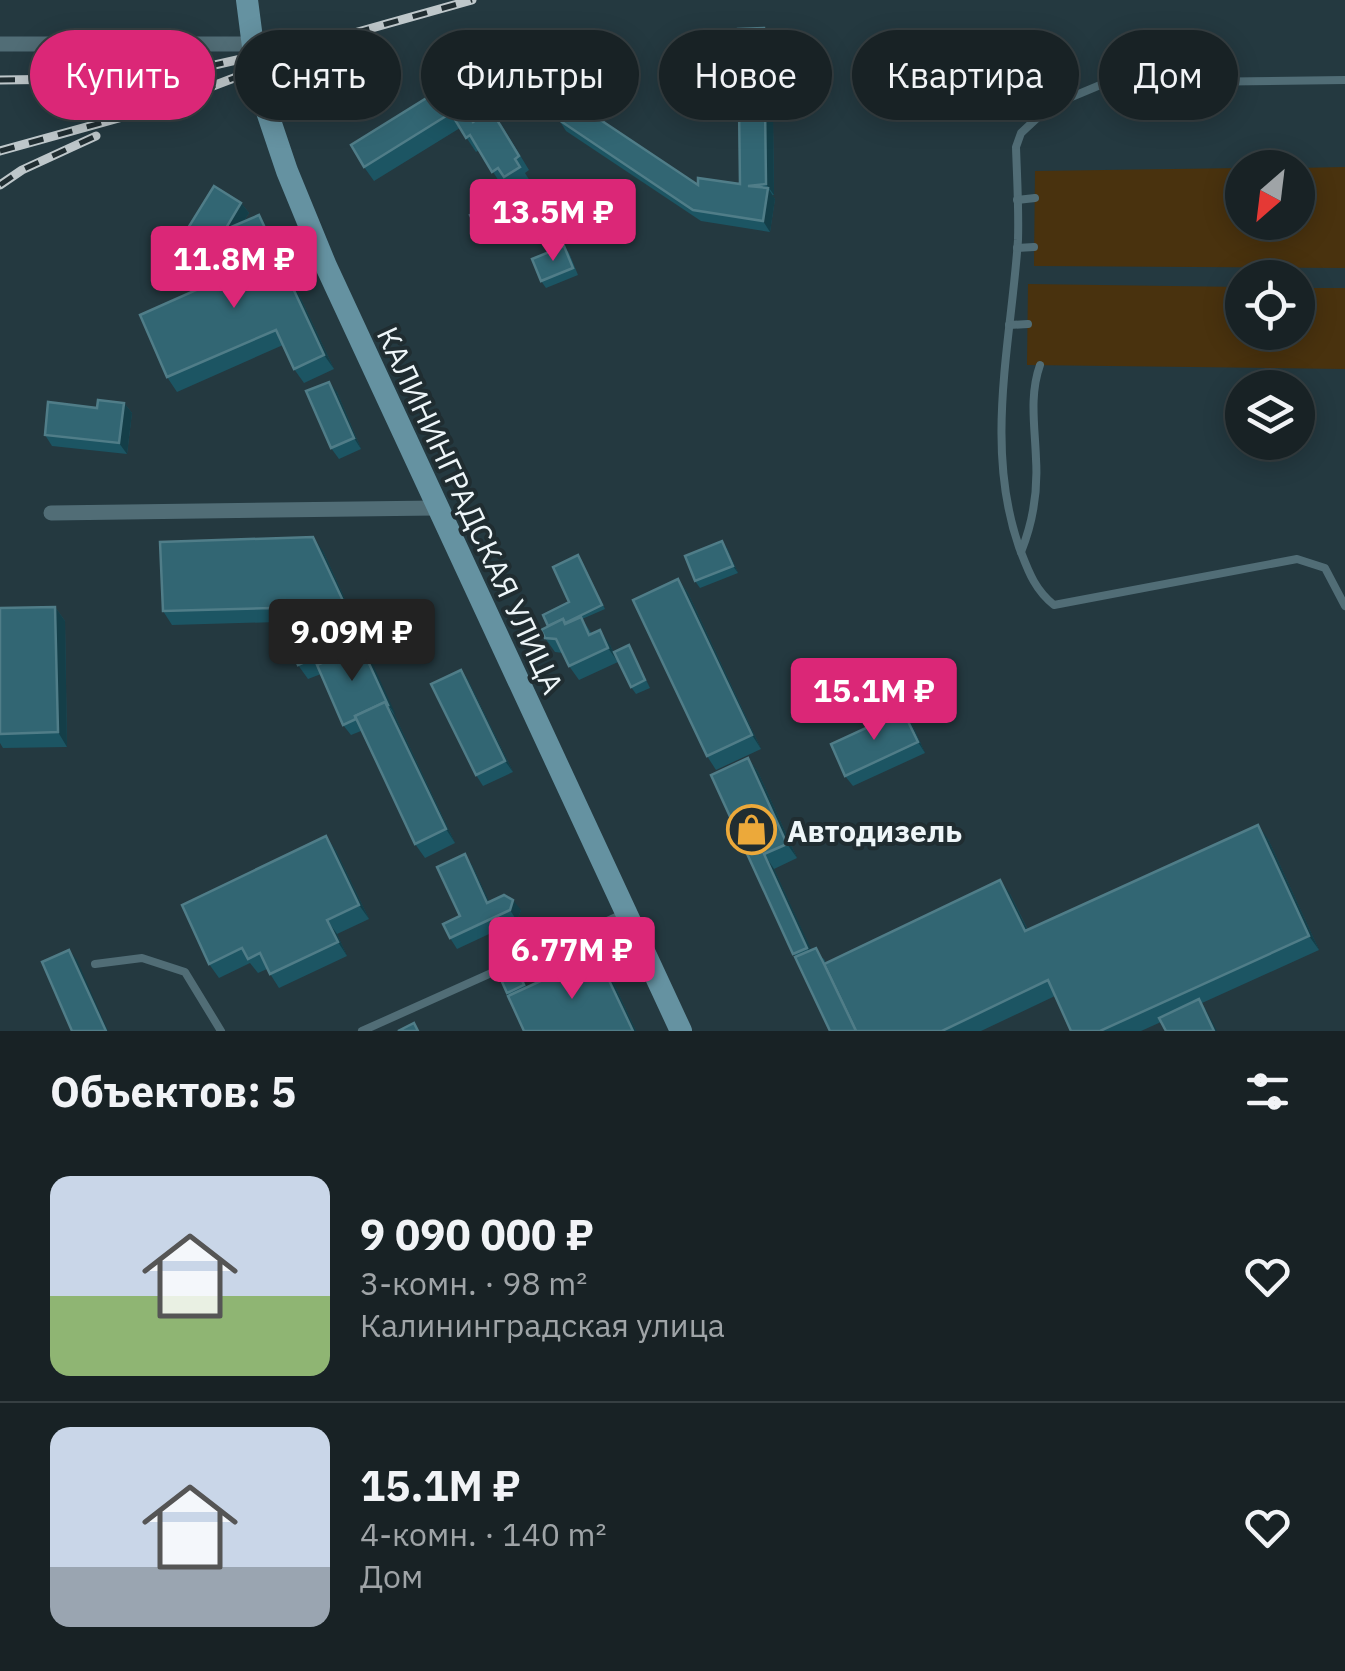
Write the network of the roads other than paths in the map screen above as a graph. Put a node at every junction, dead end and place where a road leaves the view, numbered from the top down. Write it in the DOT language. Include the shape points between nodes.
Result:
graph roads {
  1 [pos="248,0"];
  2 [pos="251,30"];
  3 [pos="0,44"];
  4 [pos="235,44"];
  5 [pos="1345,80"];
  6 [pos="270,120"];
  7 [pos="1034,198"];
  8 [pos="1017,200"];
  9 [pos="1034,247"];
  10 [pos="1017,248"];
  11 [pos="1028,324"];
  12 [pos="1008,325"];
  13 [pos="1040,365"];
  14 [pos="436,508"];
  15 [pos="51,513"];
  16 [pos="1021,552"];
  17 [pos="1345,606"];
  18 [pos="626,912"];
  19 [pos="95,964"];
  20 [pos="222,1031"];
  21 [pos="362,1031"];
  22 [pos="682,1031"];
  1 -- 2 [label="street, КАЛИНИНГРАДСКАЯ УЛИЦА"];
  3 -- 4 [label="street"];
  5 -- 8 [label="lane" via="1105,82 1050,106 1021,132"];
  6 -- 14 [label="street, КАЛИНИНГРАДСКАЯ УЛИЦА" via="326,266"];
  7 -- 8 [label="lane"];
  8 -- 10 [label="lane"];
  9 -- 10 [label="lane"];
  10 -- 12 [label="lane"];
  11 -- 12 [label="lane"];
  12 -- 16 [label="lane" via="1002,478"];
  13 -- 16 [label="lane" via="1033,385 1035,504"];
  14 -- 15 [label="street"];
  14 -- 18 [label="street, КАЛИНИНГРАДСКАЯ УЛИЦА"];
  16 -- 17 [label="lane" via="1038,593 1054,605 1297,559 1325,568"];
  18 -- 21 [label="lane"];
  18 -- 22 [label="street, КАЛИНИНГРАДСКАЯ УЛИЦА"];
  19 -- 20 [label="lane" via="142,958 185,972"];
}
